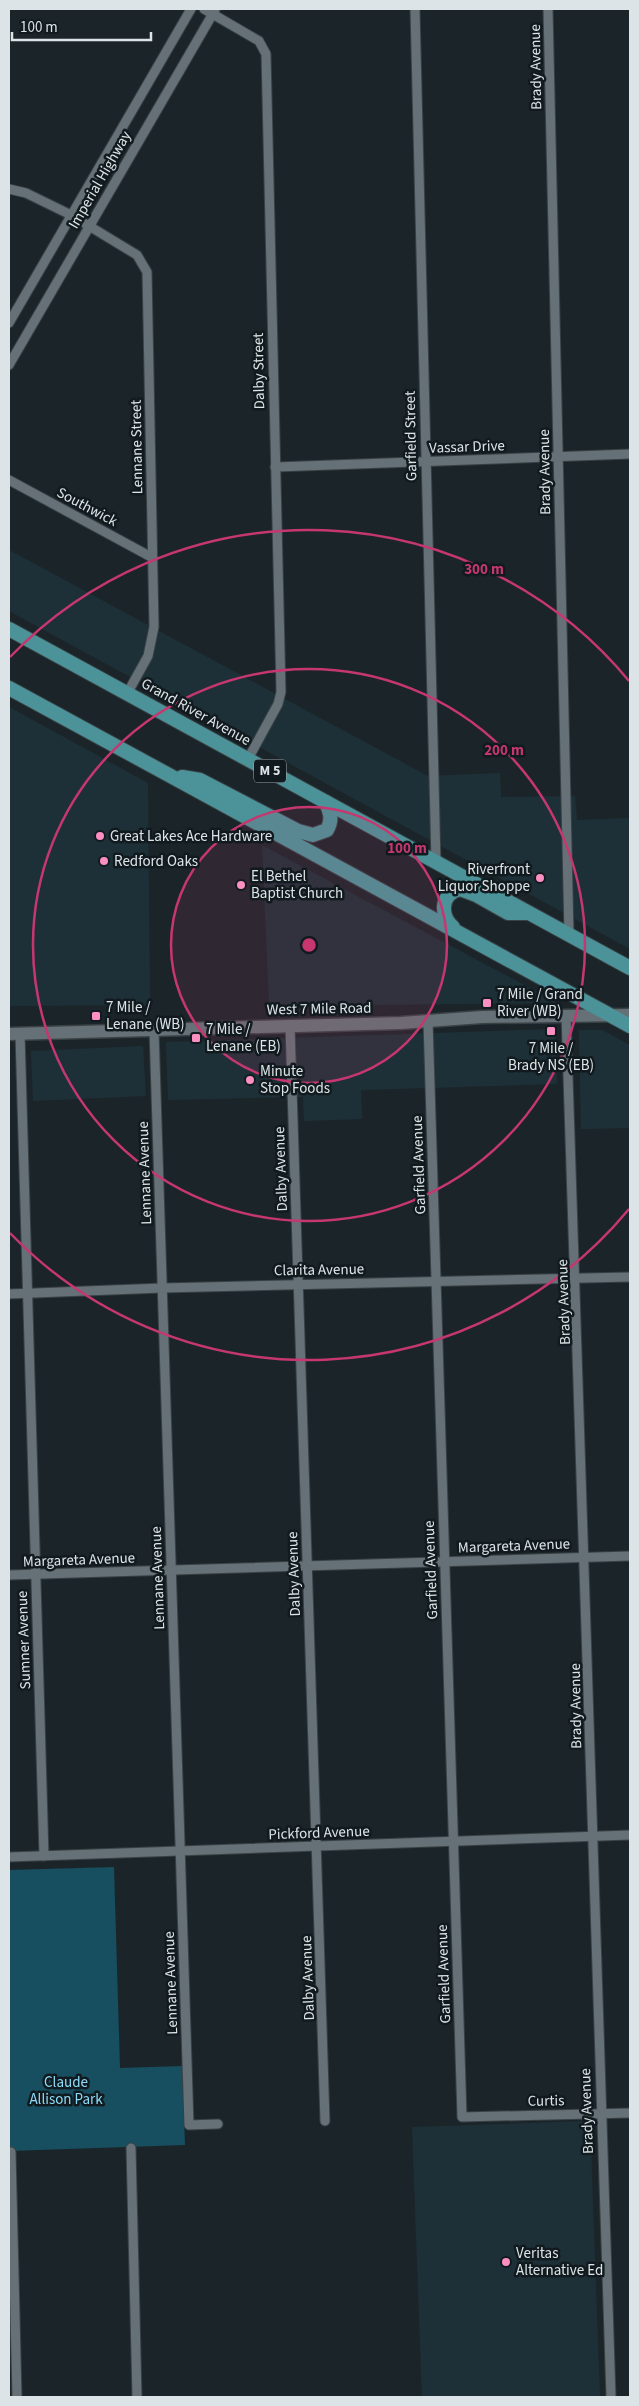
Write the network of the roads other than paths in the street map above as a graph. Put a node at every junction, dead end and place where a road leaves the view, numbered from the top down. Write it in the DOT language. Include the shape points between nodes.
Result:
graph roads {
  1 [pos="191,9"];
  2 [pos="204,9"];
  3 [pos="416,9"];
  4 [pos="548,9"];
  5 [pos="214,11"];
  6 [pos="9,189"];
  7 [pos="71,215"];
  8 [pos="89,226"];
  9 [pos="9,322"];
  10 [pos="9,365"];
  11 [pos="630,454"];
  12 [pos="558,457"];
  13 [pos="426,463"];
  14 [pos="275,467"];
  15 [pos="9,480"];
  16 [pos="153,558"];
  17 [pos="9,629"];
  18 [pos="9,688"];
  19 [pos="128,692"];
  20 [pos="248,759"];
  21 [pos="172,776"];
  22 [pos="326,802"];
  23 [pos="436,862"];
  24 [pos="531,914"];
  25 [pos="459,933"];
  26 [pos="569,934"];
  27 [pos="630,968"];
  28 [pos="566,1015"];
  29 [pos="611,1015"];
  30 [pos="630,1015"];
  31 [pos="428,1021"];
  32 [pos="290,1026"];
  33 [pos="630,1026"];
  34 [pos="154,1030"];
  35 [pos="14,1034"];
  36 [pos="630,1277"];
  37 [pos="577,1278"];
  38 [pos="436,1281"];
  39 [pos="298,1285"];
  40 [pos="162,1288"];
  41 [pos="9,1294"];
  42 [pos="27,1294"];
  43 [pos="630,1556"];
  44 [pos="586,1557"];
  45 [pos="445,1562"];
  46 [pos="307,1566"];
  47 [pos="171,1571"];
  48 [pos="36,1575"];
  49 [pos="9,1576"];
  50 [pos="630,1835"];
  51 [pos="592,1837"];
  52 [pos="454,1842"];
  53 [pos="318,1846"];
  54 [pos="182,1851"];
  55 [pos="44,1856"];
  56 [pos="9,1857"];
  57 [pos="630,2113"];
  58 [pos="601,2114"];
  59 [pos="462,2117"];
  60 [pos="325,2120"];
  61 [pos="218,2124"];
  62 [pos="131,2148"];
  63 [pos="11,2152"];
  64 [pos="17,2397"];
  65 [pos="138,2397"];
  66 [pos="611,2397"];
  1 -- 7 [label="street, Imperial Highway"];
  2 -- 5 [label="street, Dalby Street"];
  3 -- 13 [label="street, Garfield Street"];
  4 -- 12 [label="street, Brady Avenue"];
  5 -- 8 [label="street, Imperial Highway"];
  5 -- 14 [label="street, Dalby Street" via="259,41 266,54"];
  6 -- 7 [label="street, Lennane Street" via="26,193"];
  7 -- 8 [label="street, Lennane Street"];
  7 -- 9 [label="street, Imperial Highway"];
  8 -- 10 [label="street, Imperial Highway"];
  8 -- 16 [label="street, Lennane Street" via="137,255 147,272"];
  11 -- 12 [label="street, Vassar Drive"];
  12 -- 13 [label="street, Vassar Drive"];
  12 -- 26 [label="street, Brady Avenue"];
  13 -- 14 [label="street, Vassar Drive"];
  13 -- 23 [label="street, Garfield Street"];
  14 -- 20 [label="street, Dalby Street" via="281,692 278,704"];
  15 -- 16 [label="street, Southwick"];
  16 -- 19 [label="street, Lennane Street" via="152,642"];
  17 -- 19 [label="main road, Grand River Avenue / M 5"];
  18 -- 21 [label="main road"];
  19 -- 20 [label="main road, Grand River Avenue / M 5"];
  20 -- 22 [label="main road, Grand River Avenue / M 5"];
  21 -- 22 [label="main road" via="200,780 298,831 313,835 327,830 331,822"];
  21 -- 25 [label="main road"];
  22 -- 23 [label="main road, Grand River Avenue / M 5"];
  23 -- 24 [label="main road, Grand River Avenue / M 5"];
  24 -- 25 [label="main road" via="508,913 464,889 456,890 448,897 443,912 447,922"];
  24 -- 26 [label="main road, Grand River Avenue / M 5"];
  25 -- 29 [label="main road"];
  26 -- 27 [label="main road, Grand River Avenue / M 5"];
  28 -- 29 [label="main road, West 7 Mile Road"];
  28 -- 31 [label="main road, West 7 Mile Road"];
  28 -- 37 [label="street, Brady Avenue"];
  29 -- 30 [label="main road, West 7 Mile Road"];
  29 -- 33 [label="main road"];
  31 -- 32 [label="main road, West 7 Mile Road"];
  31 -- 38 [label="street, Garfield Avenue"];
  32 -- 34 [label="main road, West 7 Mile Road"];
  32 -- 39 [label="street, Dalby Avenue"];
  34 -- 35 [label="main road, West 7 Mile Road"];
  34 -- 40 [label="street, Lennane Avenue"];
  35 -- 42 [label="street, Sumner Avenue"];
  36 -- 37 [label="street, Clarita Avenue"];
  37 -- 38 [label="street, Clarita Avenue"];
  37 -- 44 [label="street, Brady Avenue"];
  38 -- 39 [label="street, Clarita Avenue"];
  38 -- 45 [label="street, Garfield Avenue"];
  39 -- 40 [label="street, Clarita Avenue"];
  39 -- 46 [label="street, Dalby Avenue"];
  40 -- 42 [label="street, Clarita Avenue"];
  40 -- 47 [label="street, Lennane Avenue"];
  41 -- 42 [label="street, Clarita Avenue"];
  42 -- 48 [label="street, Sumner Avenue"];
  43 -- 44 [label="street, Margareta Avenue"];
  44 -- 45 [label="street, Margareta Avenue"];
  44 -- 51 [label="street, Brady Avenue"];
  45 -- 46 [label="street, Margareta Avenue"];
  45 -- 52 [label="street, Garfield Avenue"];
  46 -- 47 [label="street, Margareta Avenue"];
  46 -- 53 [label="street, Dalby Avenue"];
  47 -- 48 [label="street, Margareta Avenue"];
  47 -- 54 [label="street, Lennane Avenue"];
  48 -- 49 [label="street, Margareta Avenue"];
  48 -- 55 [label="street, Sumner Avenue"];
  50 -- 51 [label="street, Pickford Avenue"];
  51 -- 52 [label="street, Pickford Avenue"];
  51 -- 58 [label="street, Brady Avenue"];
  52 -- 53 [label="street, Pickford Avenue"];
  52 -- 59 [label="street, Garfield Avenue"];
  53 -- 54 [label="street, Pickford Avenue"];
  53 -- 60 [label="street, Dalby Avenue"];
  54 -- 55 [label="street, Pickford Avenue"];
  54 -- 61 [label="street, Lennane Avenue" via="190,2125"];
  55 -- 56 [label="street, Pickford Avenue"];
  57 -- 58 [label="street, Curtis"];
  58 -- 59 [label="street, Curtis"];
  58 -- 66 [label="street, Brady Avenue"];
  62 -- 65 [label="street"];
  63 -- 64 [label="street"];
}
